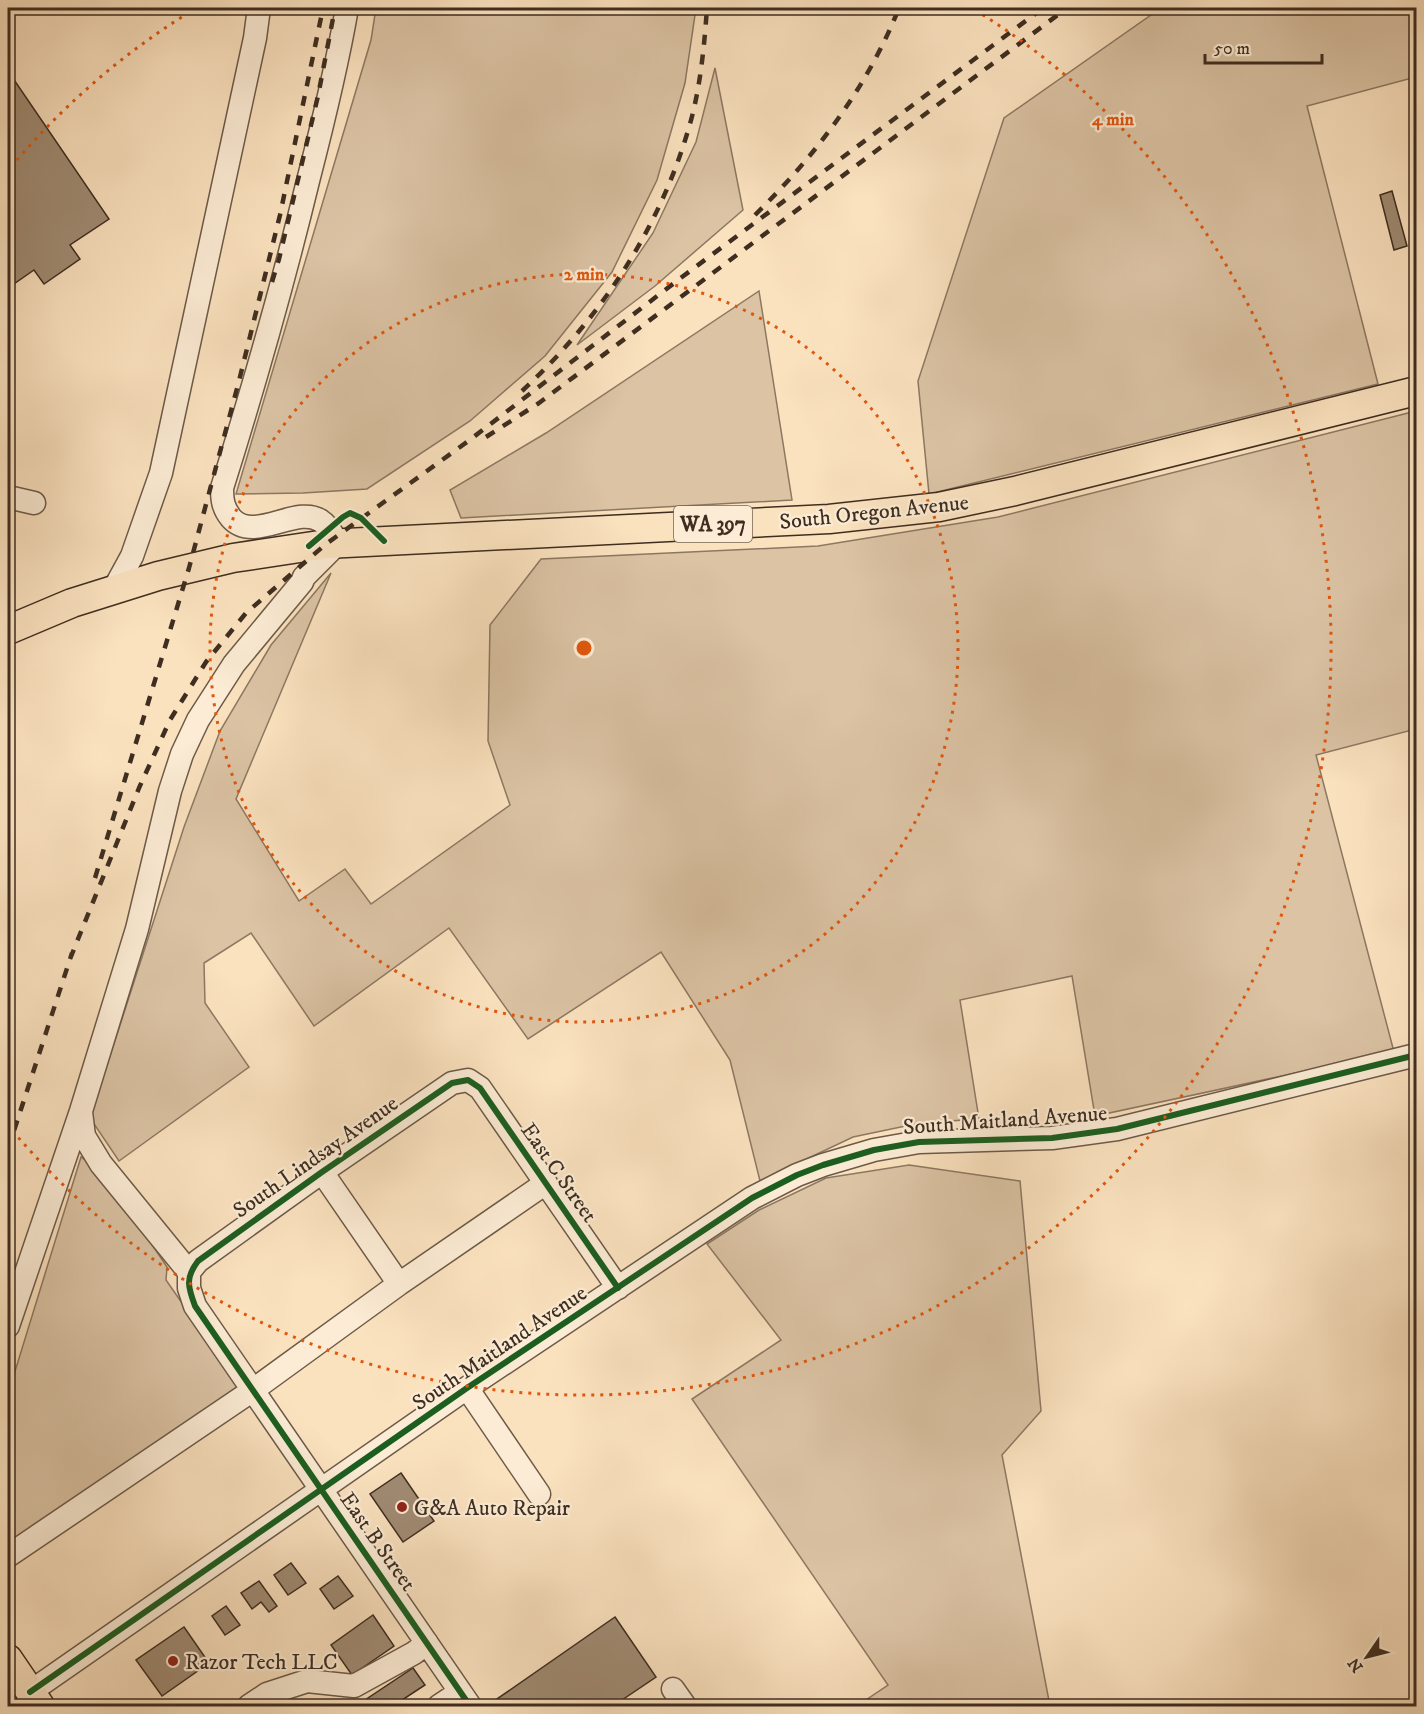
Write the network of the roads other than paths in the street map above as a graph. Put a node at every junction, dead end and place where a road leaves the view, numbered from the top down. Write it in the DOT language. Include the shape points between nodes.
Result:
graph roads {
  1 [pos="259,8"];
  2 [pos="347,8"];
  3 [pos="1416,392"];
  4 [pos="8,497"];
  5 [pos="34,503"];
  6 [pos="338,543"];
  7 [pos="114,589"];
  8 [pos="8,630"];
  9 [pos="1416,1055"];
  10 [pos="468,1080"];
  11 [pos="81,1111"];
  12 [pos="322,1172"];
  13 [pos="546,1183"];
  14 [pos="189,1272"];
  15 [pos="399,1284"];
  16 [pos="618,1288"];
  17 [pos="8,1326"];
  18 [pos="467,1388"];
  19 [pos="253,1390"];
  20 [pos="322,1490"];
  21 [pos="539,1494"];
  22 [pos="8,1556"];
  23 [pos="427,1643"];
  24 [pos="8,1659"];
  25 [pos="35,1699"];
  26 [pos="465,1699"];
  27 [pos="249,1707"];
  28 [pos="439,1707"];
  1 -- 7 [label="street" via="161,472 132,556"];
  2 -- 6 [label="street" via="296,231 222,488 225,512 235,523 248,527 314,518 322,521"];
  3 -- 6 [label="main road, South Oregon Avenue / WA 397" via="974,501 904,512"];
  4 -- 5 [label="street"];
  6 -- 7 [label="main road, South Oregon Avenue / WA 397" via="233,558"];
  6 -- 11 [label="street" via="304,577 234,664 198,720 182,754 137,929"];
  7 -- 8 [label="main road, South Oregon Avenue / WA 397"];
  9 -- 16 [label="street, South Maitland Avenue" via="1117,1129 1052,1138 919,1142 850,1157 770,1188"];
  10 -- 12 [label="street, South Lindsay Avenue" via="452,1083"];
  10 -- 13 [label="street, East C Street" via="480,1088"];
  11 -- 14 [label="street" via="84,1136 101,1164"];
  11 -- 17 [label="street"];
  12 -- 14 [label="street, South Lindsay Avenue" via="198,1261"];
  12 -- 15 [label="street"];
  13 -- 15 [label="street"];
  13 -- 16 [label="street, East C Street"];
  14 -- 19 [label="street, East B Street" via="195,1306"];
  15 -- 19 [label="street"];
  16 -- 18 [label="street, South Maitland Avenue"];
  18 -- 20 [label="street, South Maitland Avenue"];
  18 -- 21 [label="street"];
  19 -- 20 [label="street, East B Street"];
  19 -- 22 [label="street"];
  20 -- 23 [label="street, East B Street"];
  20 -- 25 [label="street, South Maitland Avenue"];
  23 -- 26 [label="street, East B Street"];
  23 -- 27 [label="street" via="354,1686 307,1681 267,1694"];
  24 -- 25 [label="main road"];
  26 -- 28 [label="street"];
}
